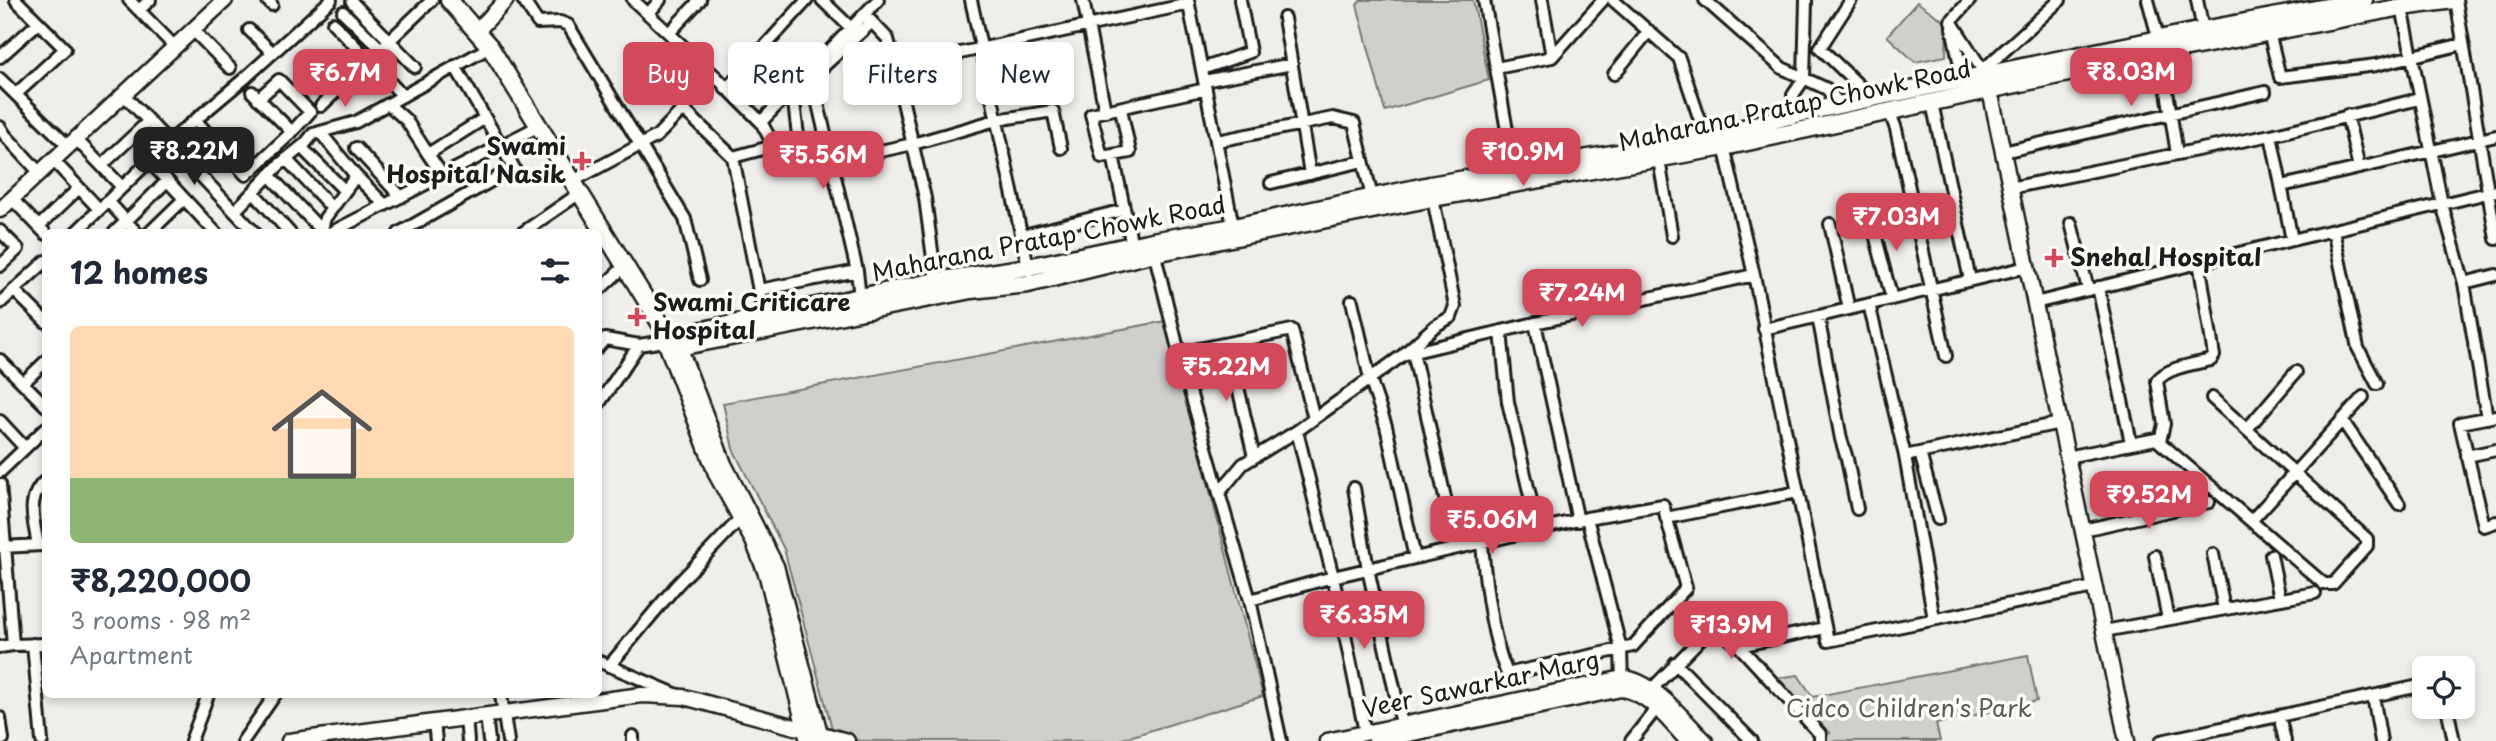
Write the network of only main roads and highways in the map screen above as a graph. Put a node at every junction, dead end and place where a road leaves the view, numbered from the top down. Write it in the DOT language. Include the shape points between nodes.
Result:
graph roads {
  1 [pos="449,0"];
  2 [pos="2364,0"];
  3 [pos="2455,0"];
  4 [pos="2310,11"];
  5 [pos="2160,47"];
  6 [pos="1986,78"];
  7 [pos="1717,140"];
  8 [pos="1515,177"];
  9 [pos="1431,191"];
  10 [pos="1235,232"];
  11 [pos="1153,247"];
  12 [pos="1030,275"];
  13 [pos="765,323"];
  1 -- 13 [label="main road, Maharana Pratap Chowk Road" via="490,47 670,337"];
  2 -- 4 [label="main road, Maharana Pratap Chowk Road"];
  3 -- 4 [label="main road, Maharana Pratap Chowk Road"];
  4 -- 5 [label="main road, Maharana Pratap Chowk Road" via="2203,30"];
  4 -- 5 [label="main road, Maharana Pratap Chowk Road" via="2269,32"];
  5 -- 6 [label="main road, Maharana Pratap Chowk Road"];
  6 -- 7 [label="main road, Maharana Pratap Chowk Road" via="1792,115"];
  6 -- 7 [label="main road, Maharana Pratap Chowk Road" via="1932,103 1890,113 1795,133"];
  7 -- 8 [label="main road, Maharana Pratap Chowk Road"];
  7 -- 8 [label="main road, Maharana Pratap Chowk Road" via="1659,160"];
  8 -- 9 [label="main road, Maharana Pratap Chowk Road"];
  9 -- 10 [label="main road, Maharana Pratap Chowk Road"];
  9 -- 10 [label="main road, Maharana Pratap Chowk Road" via="1372,197"];
  10 -- 11 [label="main road, Maharana Pratap Chowk Road"];
  11 -- 12 [label="main road, Maharana Pratap Chowk Road"];
  11 -- 12 [label="main road, Maharana Pratap Chowk Road" via="1132,246"];
  12 -- 13 [label="main road, Maharana Pratap Chowk Road" via="971,290"];
  12 -- 13 [label="main road, Maharana Pratap Chowk Road" via="936,281"];
}
